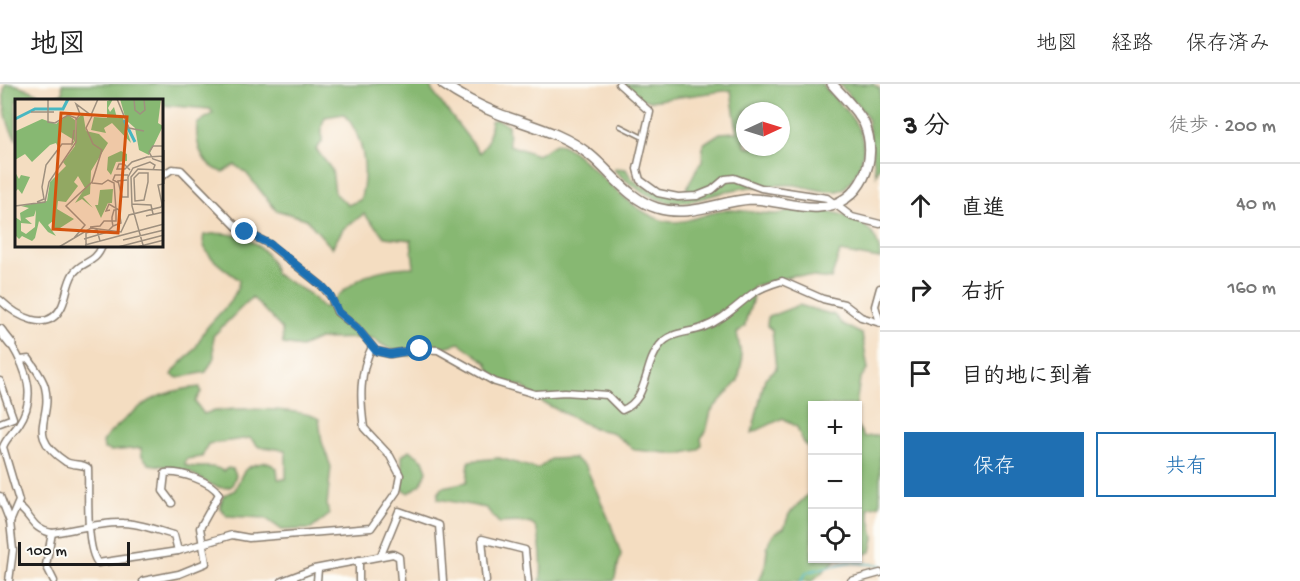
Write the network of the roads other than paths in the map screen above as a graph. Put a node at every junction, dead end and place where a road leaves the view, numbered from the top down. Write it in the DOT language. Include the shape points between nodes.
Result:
graph roads {
  1 [pos="443,84"];
  2 [pos="619,84"];
  3 [pos="832,84"];
  4 [pos="620,126"];
  5 [pos="644,138"];
  6 [pos="164,175"];
  7 [pos="837,204"];
  8 [pos="880,224"];
  9 [pos="101,248"];
  10 [pos="880,288"];
  11 [pos="0,300"];
  12 [pos="880,323"];
  13 [pos="0,330"];
  14 [pos="11,344"];
  15 [pos="372,347"];
  16 [pos="21,360"];
  17 [pos="0,381"];
  18 [pos="0,423"];
  19 [pos="0,495"];
  20 [pos="172,503"];
  21 [pos="19,507"];
  22 [pos="10,522"];
  23 [pos="90,528"];
  24 [pos="52,533"];
  25 [pos="204,545"];
  26 [pos="178,552"];
  27 [pos="381,555"];
  28 [pos="359,560"];
  29 [pos="318,569"];
  30 [pos="880,573"];
  31 [pos="9,581"];
  32 [pos="54,581"];
  33 [pos="143,581"];
  34 [pos="282,581"];
  35 [pos="317,581"];
  36 [pos="359,581"];
  37 [pos="401,581"];
  38 [pos="443,581"];
  39 [pos="486,581"];
  40 [pos="528,581"];
  41 [pos="851,581"];
  1 -- 7 [label="street" via="478,105 572,142 635,198 656,208 694,211 762,199 810,207"];
  2 -- 5 [label="street" via="649,110"];
  3 -- 7 [label="street" via="864,123 870,147 865,179 854,193"];
  4 -- 5 [label="lane"];
  5 -- 7 [label="street" via="637,160 638,176 661,194 697,196 725,179 734,178 761,188 825,197"];
  6 -- 15 [label="street" via="179,169 238,228 270,244 318,282 329,293 338,312"];
  7 -- 8 [label="street" via="852,218"];
  9 -- 11 [label="street" via="94,260 74,272 63,305 53,318 38,322 22,317"];
  10 -- 12 [label="street" via="875,306"];
  12 -- 15 [label="street" via="782,280 752,294 738,308 702,328 670,336 661,343 650,360 638,400 622,410 607,395 535,394 495,382 438,350 390,354"];
  13 -- 14 [label="street"];
  14 -- 16 [label="street"];
  15 -- 25 [label="street" via="362,375 364,428 390,456 400,475 397,491 377,522 371,528 337,532 249,538 232,535"];
  16 -- 21 [label="street" via="28,383 28,403 3,447"];
  16 -- 23 [label="street" via="29,358 45,387 40,430 44,440 67,462 88,468"];
  17 -- 18 [label="street" via="13,418"];
  19 -- 22 [label="street"];
  20 -- 25 [label="street" via="163,491 165,473 214,487 219,494 200,528"];
  21 -- 22 [label="street"];
  21 -- 24 [label="street" via="35,526"];
  22 -- 31 [label="street" via="13,550"];
  23 -- 24 [label="street"];
  23 -- 26 [label="street" via="129,523 174,535"];
  23 -- 26 [label="street" via="93,558 98,563"];
  24 -- 32 [label="street" via="46,565"];
  25 -- 26 [label="street"];
  25 -- 33 [label="street" via="204,565"];
  27 -- 28 [label="street"];
  27 -- 37 [label="street" via="399,558"];
  27 -- 38 [label="street" via="399,511 439,525"];
  28 -- 29 [label="street"];
  28 -- 36 [label="street"];
  29 -- 34 [label="street"];
  29 -- 35 [label="street"];
  30 -- 41 [label="street"];
  39 -- 40 [label="street" via="482,539 525,550"];
}
